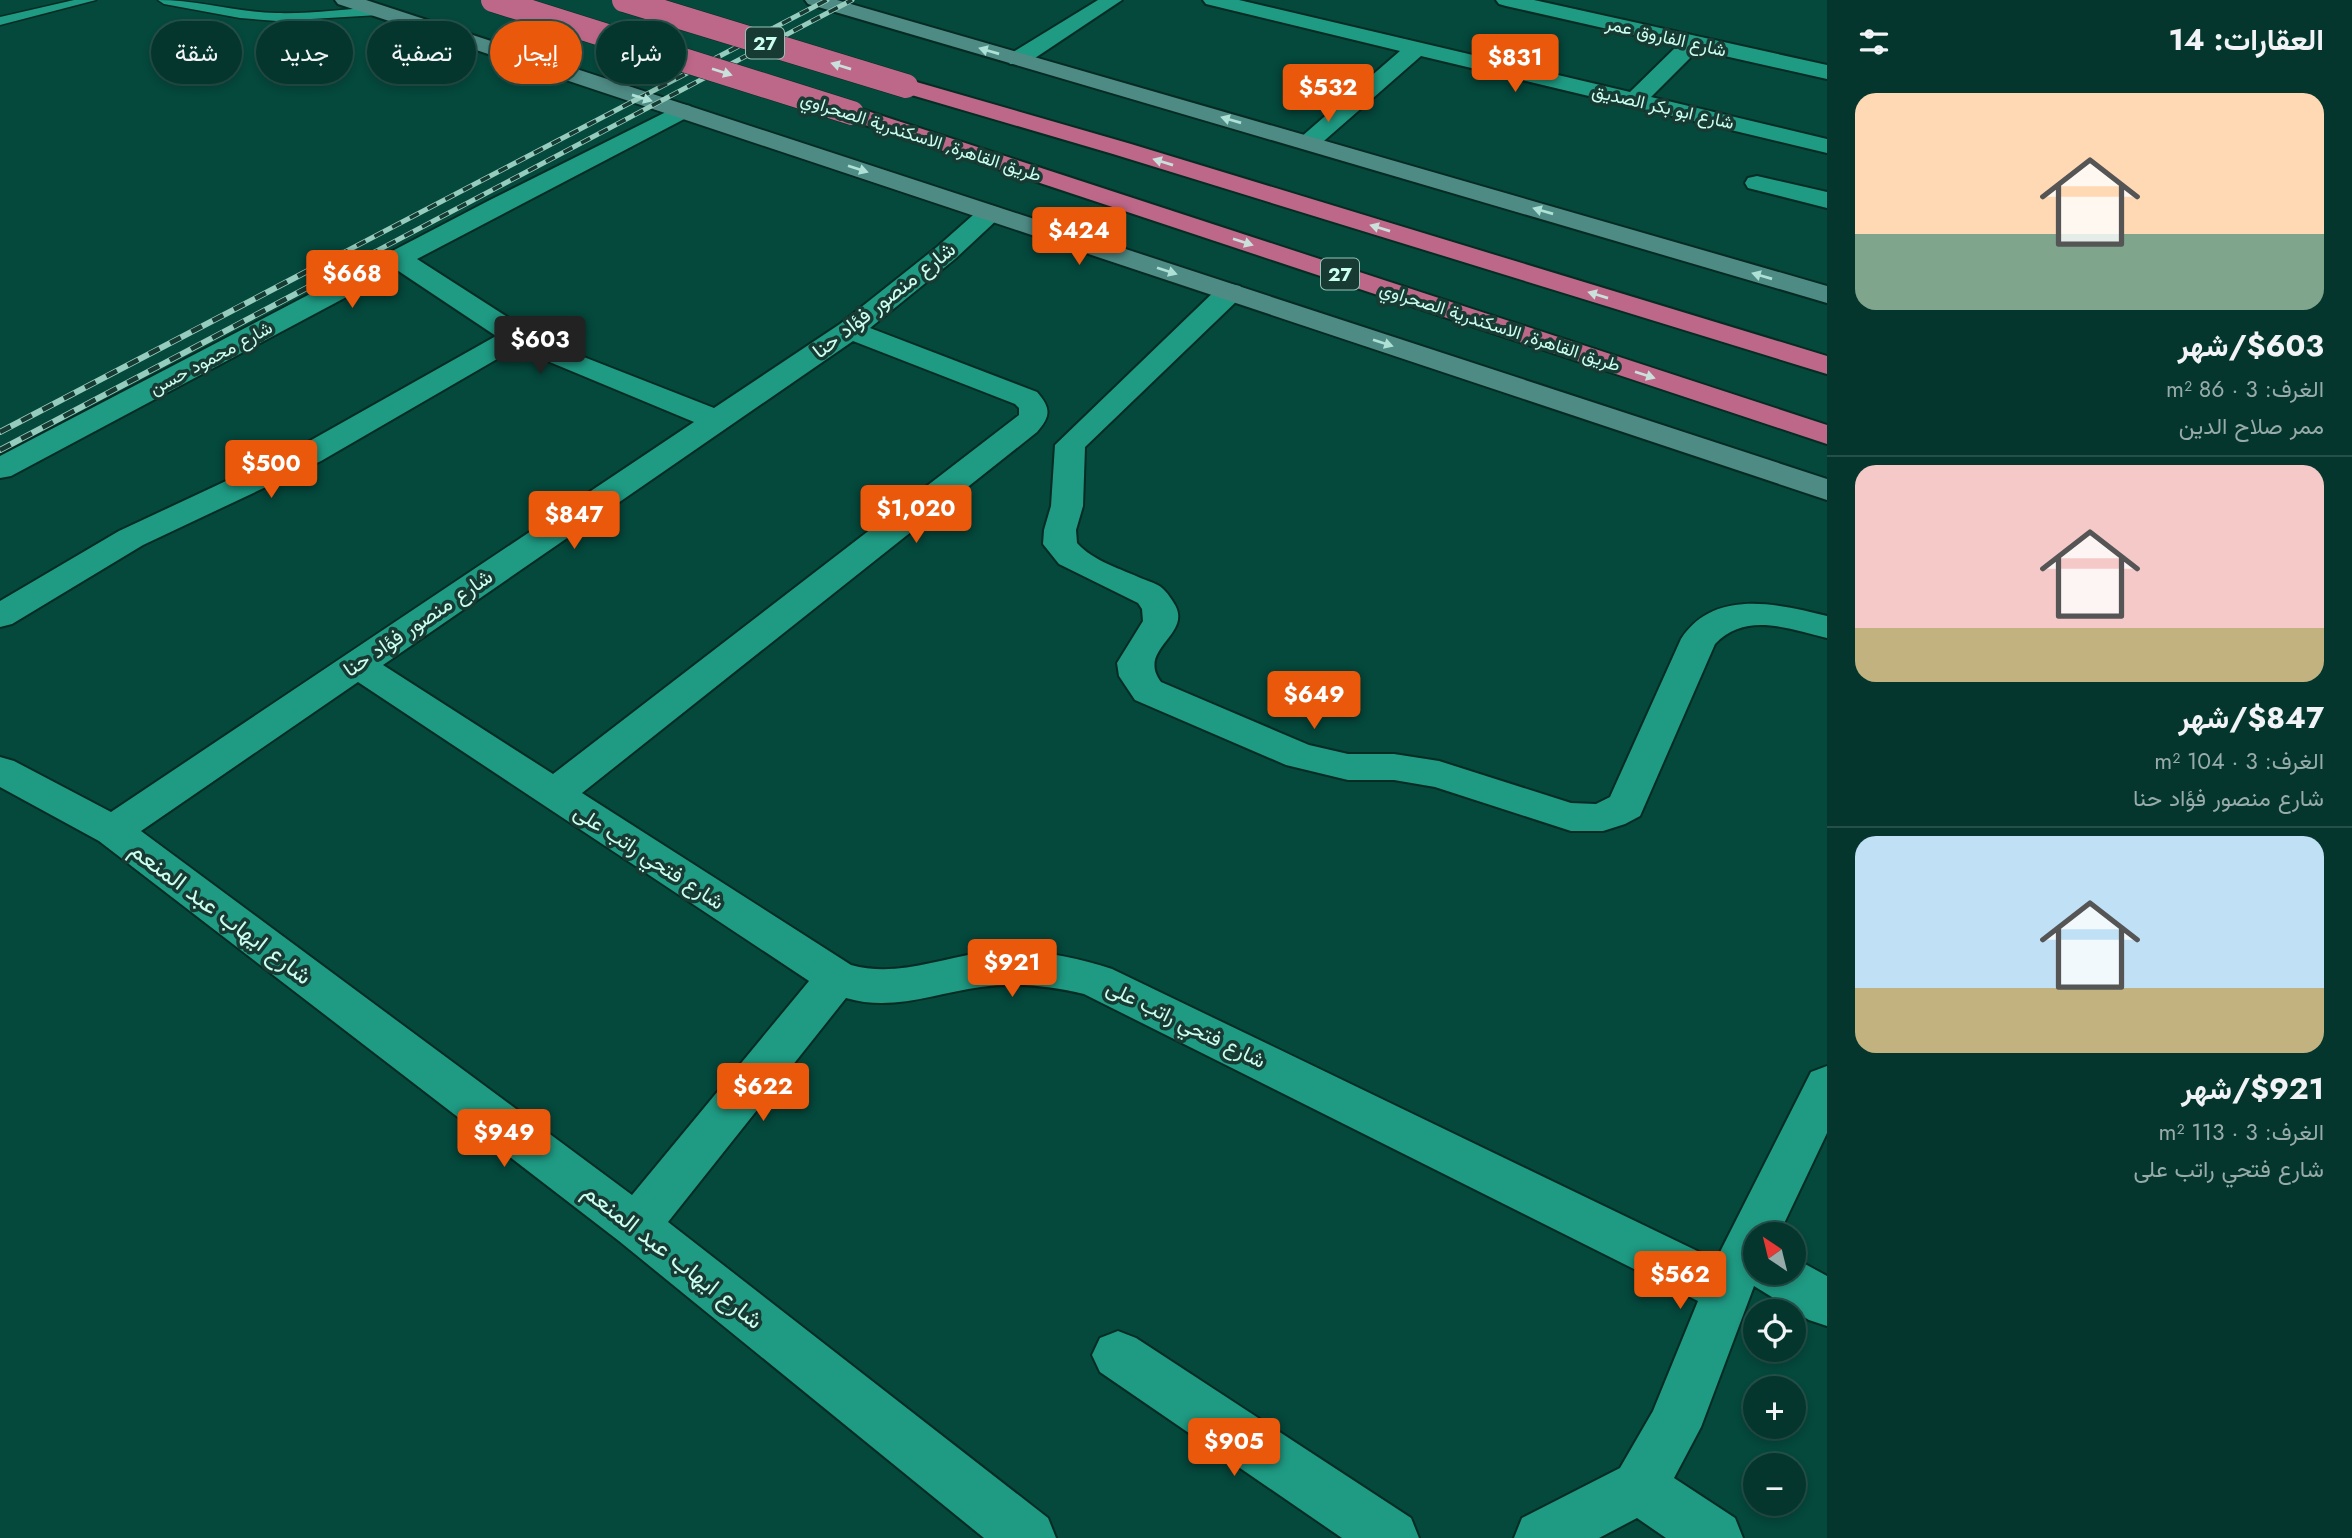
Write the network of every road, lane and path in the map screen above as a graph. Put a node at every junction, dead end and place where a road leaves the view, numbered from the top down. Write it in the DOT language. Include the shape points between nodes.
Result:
graph roads {
  1 [pos="90,0"];
  2 [pos="164,0"];
  3 [pos="345,0"];
  4 [pos="493,0"];
  5 [pos="624,0"];
  6 [pos="815,0"];
  7 [pos="1112,0"];
  8 [pos="1213,0"];
  9 [pos="1506,0"];
  10 [pos="379,11"];
  11 [pos="0,21"];
  12 [pos="1692,43"];
  13 [pos="1417,48"];
  14 [pos="1018,59"];
  15 [pos="1827,72"];
  16 [pos="1635,100"];
  17 [pos="682,111"];
  18 [pos="1309,142"];
  19 [pos="1827,146"];
  20 [pos="1757,183"];
  21 [pos="1827,200"];
  22 [pos="990,213"];
  23 [pos="398,258"];
  24 [pos="1230,292"];
  25 [pos="1827,295"];
  26 [pos="850,330"];
  27 [pos="515,337"];
  28 [pos="1827,365"];
  29 [pos="720,421"];
  30 [pos="1827,435"];
  31 [pos="0,469"];
  32 [pos="1827,490"];
  33 [pos="0,616"];
  34 [pos="1827,627"];
  35 [pos="356,664"];
  36 [pos="0,770"];
  37 [pos="553,794"];
  38 [pos="113,831"];
  39 [pos="837,978"];
  40 [pos="1824,1096"];
  41 [pos="1770,1222"];
  42 [pos="636,1226"];
  43 [pos="1743,1267"];
  44 [pos="1743,1284"];
  45 [pos="1785,1285"];
  46 [pos="1827,1303"];
  47 [pos="1118,1355"];
  48 [pos="1639,1487"];
  49 [pos="1028,1538"];
  50 [pos="1391,1538"];
  51 [pos="1542,1538"];
  52 [pos="1715,1538"];
  1 -- 11 [label="lane"];
  2 -- 10 [label="lane" via="277,17"];
  3 -- 10 [label="street"];
  4 -- 30 [label="highway, طريق القاهرة, الاسكندرية الصحراوي / 27, one-way, bridge" via="852,113"];
  28 -- 5 [label="highway, طريق القاهرة, الاسكندرية الصحراوي / 27, one-way, bridge"];
  14 -- 6 [label="street, one-way"];
  7 -- 14 [label="street"];
  8 -- 13 [label="street, شارع ابو بكر الصديق"];
  9 -- 12 [label="street, شارع الفاروق عمر"];
  10 -- 17 [label="street, one-way"];
  12 -- 15 [label="street, شارع الفاروق عمر"];
  12 -- 16 [label="street"];
  13 -- 16 [label="street, شارع ابو بكر الصديق"];
  13 -- 18 [label="street"];
  18 -- 14 [label="street, one-way"];
  16 -- 19 [label="street, شارع ابو بكر الصديق"];
  17 -- 22 [label="street, one-way"];
  17 -- 23 [label="street, شارع محمود حسن"];
  25 -- 18 [label="street, one-way"];
  20 -- 21 [label="street"];
  22 -- 24 [label="street, one-way"];
  22 -- 26 [label="street, شارع منصور فؤاد حنا"];
  23 -- 27 [label="street"];
  23 -- 31 [label="street, شارع محمود حسن"];
  24 -- 32 [label="street, one-way"];
  24 -- 34 [label="street" via="1070,445 1060,544 1071,557 1150,595 1159,604 1160,624 1134,659 1133,670 1148,691 1300,756 1348,767 1417,769 1563,815 1600,818 1626,806 1706,628 1718,620 1756,614"];
  26 -- 29 [label="street, شارع منصور فؤاد حنا"];
  26 -- 37 [label="street" via="1026,398 1034,407 1034,417"];
  27 -- 29 [label="street"];
  27 -- 33 [label="street" via="310,454 131,538"];
  29 -- 35 [label="street, شارع منصور فؤاد حنا"];
  35 -- 37 [label="street, شارع فتحي راتب على"];
  35 -- 38 [label="street, شارع منصور فؤاد حنا"];
  36 -- 38 [label="street, شارع ايهاب عبد المنعم"];
  37 -- 39 [label="street, شارع فتحي راتب على"];
  38 -- 42 [label="street, شارع ايهاب عبد المنعم"];
  39 -- 42 [label="street"];
  39 -- 43 [label="street, شارع فتحي راتب على" via="878,989 898,988 1008,967 1048,969 1097,981"];
  40 -- 41 [label="street"];
  42 -- 49 [label="street, شارع ايهاب عبد المنعم"];
  44 -- 48 [label="street" via="1674,1427"];
  45 -- 46 [label="street, شارع فتحي راتب على"];
  47 -- 50 [label="street"];
  48 -- 51 [label="street"];
  48 -- 52 [label="street"];
}
